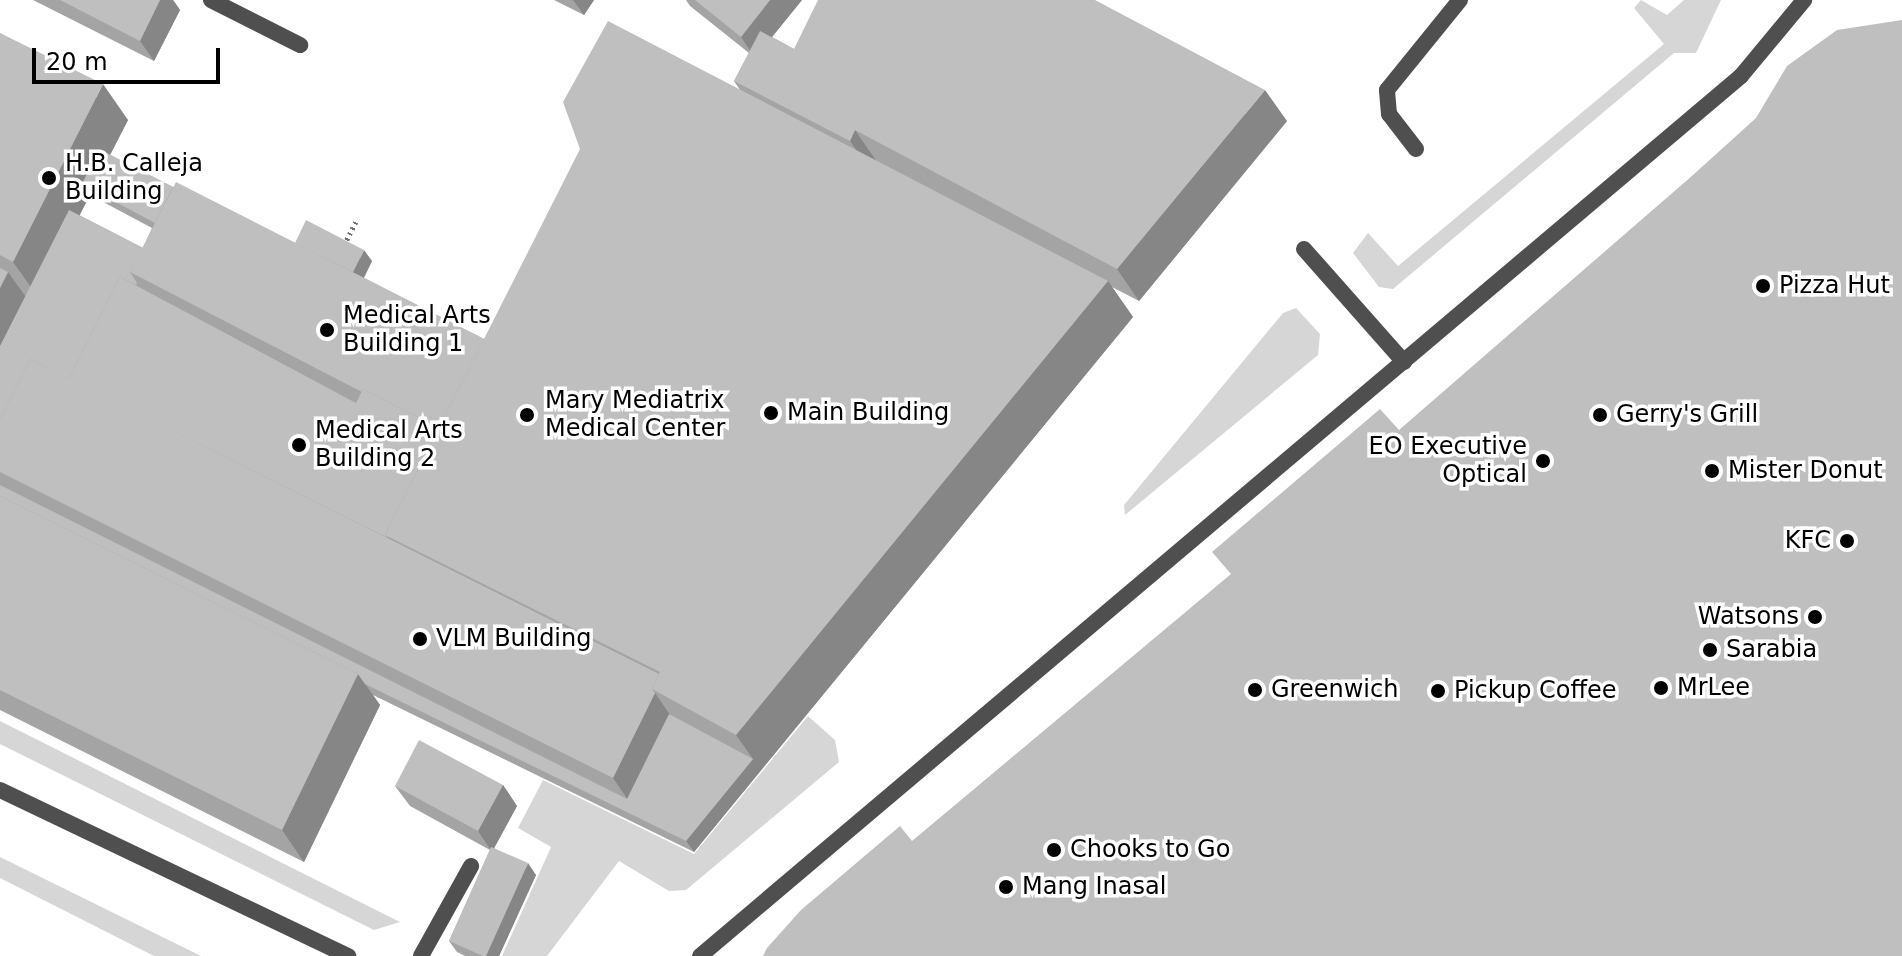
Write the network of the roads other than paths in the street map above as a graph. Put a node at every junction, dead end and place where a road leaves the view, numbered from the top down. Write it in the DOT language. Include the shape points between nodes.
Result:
graph roads {
  1 [pos="211,0"];
  2 [pos="1460,0"];
  3 [pos="1804,0"];
  4 [pos="300,45"];
  5 [pos="1416,149"];
  6 [pos="1304,249"];
  7 [pos="1404,362"];
  8 [pos="0,790"];
  9 [pos="471,866"];
  10 [pos="348,956"];
  11 [pos="421,956"];
  12 [pos="700,956"];
  1 -- 4 [label="lane"];
  2 -- 5 [label="lane" via="1387,90 1389,114"];
  3 -- 7 [label="lane" via="1741,76"];
  6 -- 7 [label="lane"];
  7 -- 12 [label="lane"];
  8 -- 10 [label="lane"];
  9 -- 11 [label="lane"];
}
